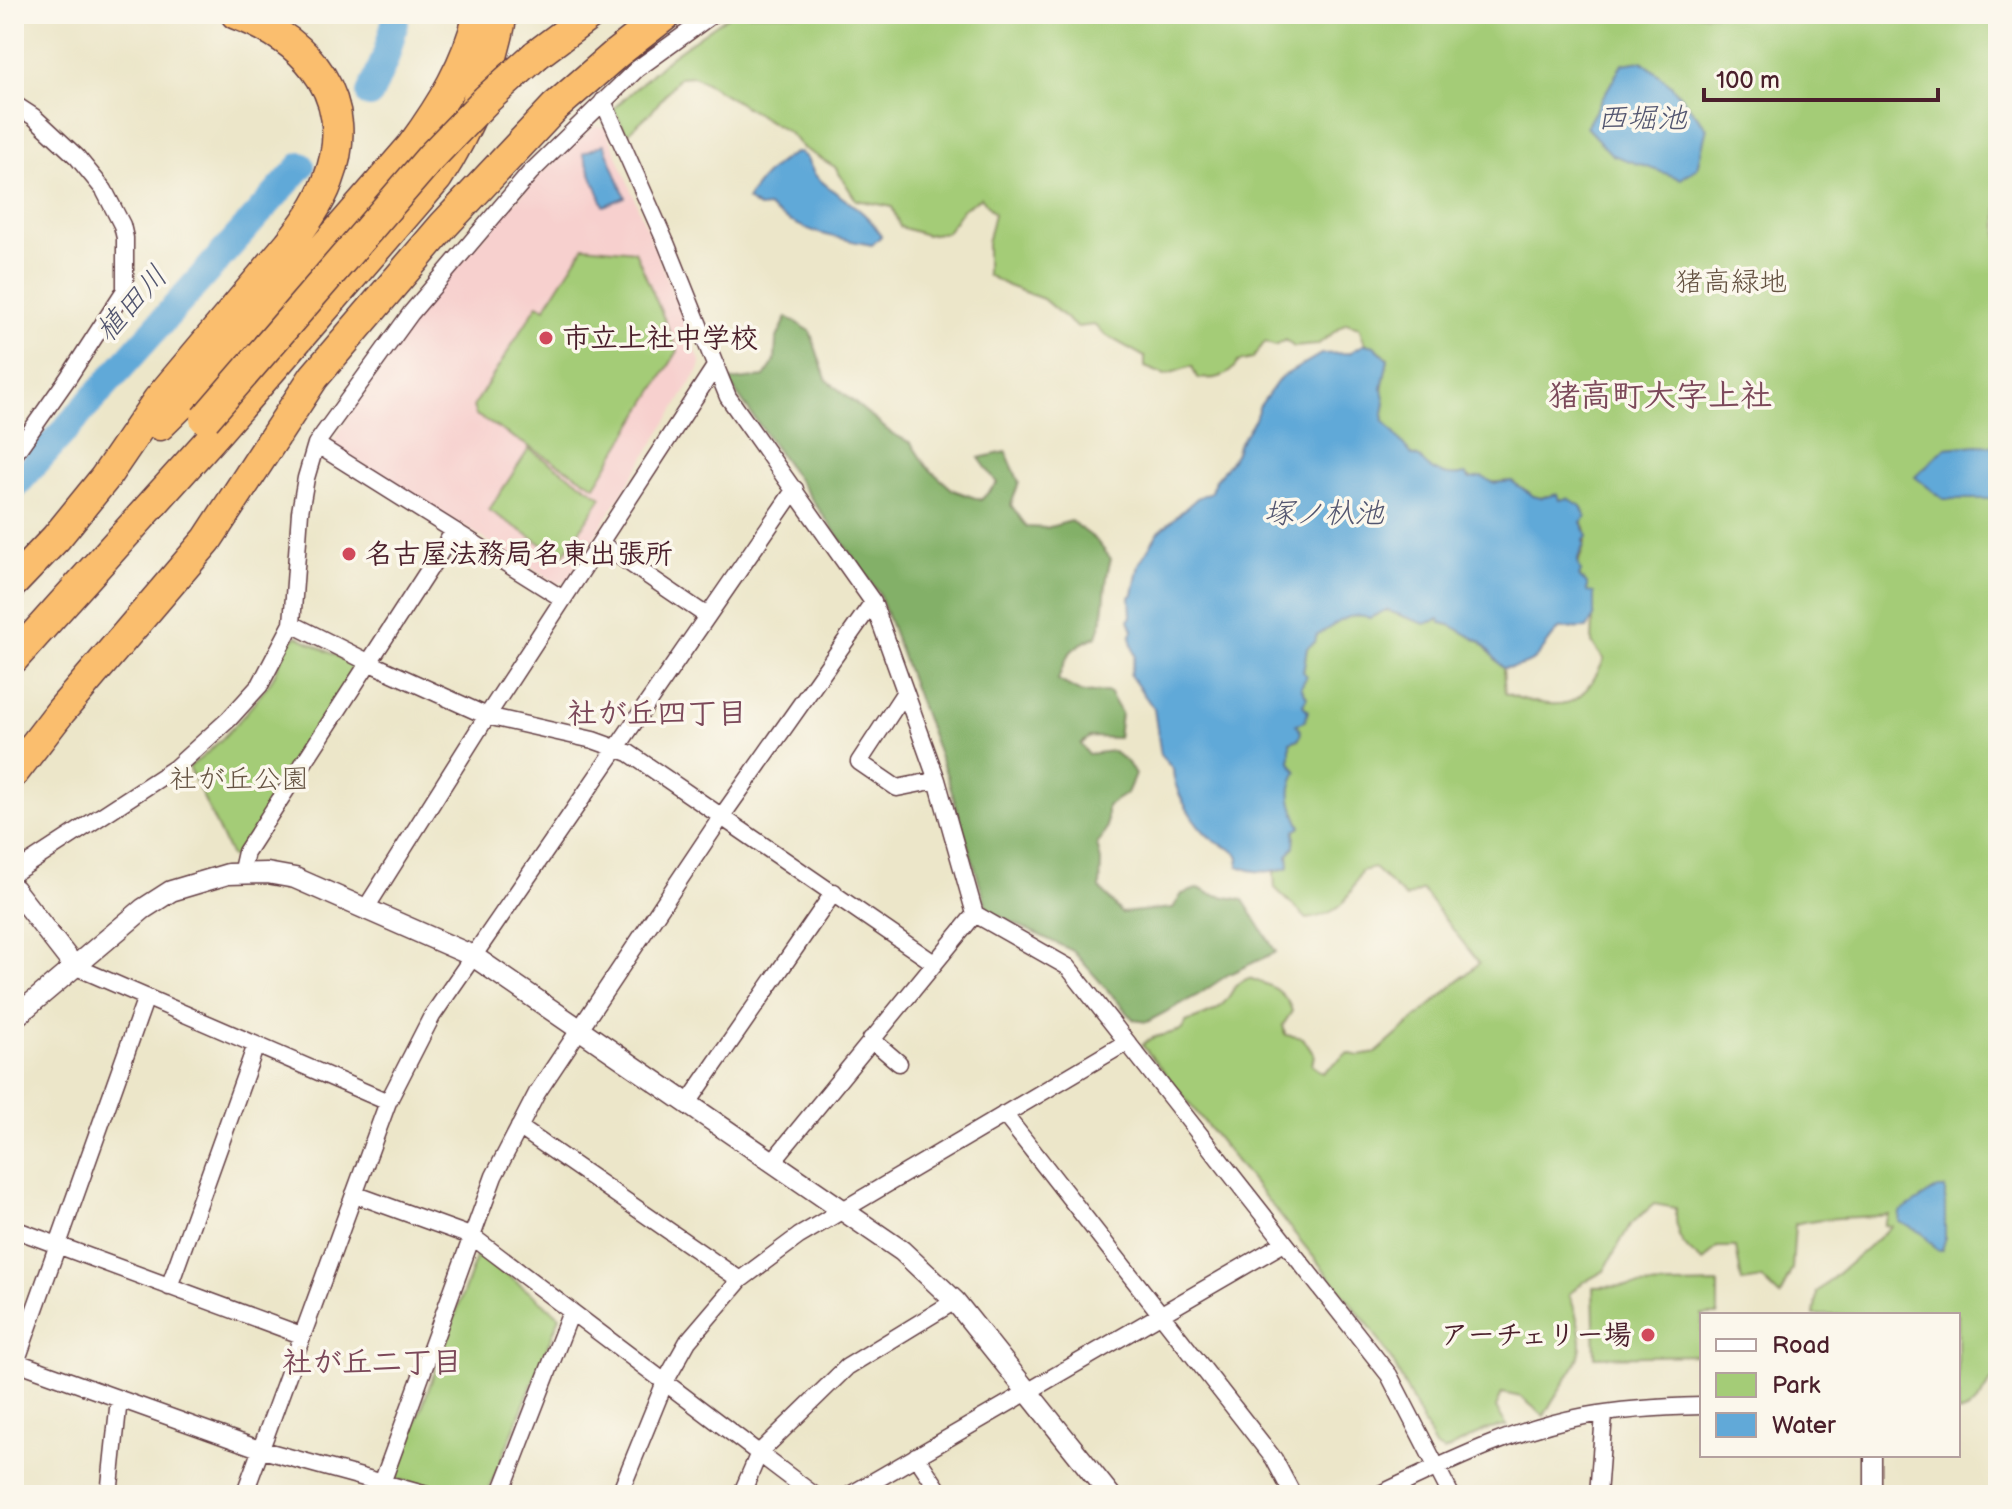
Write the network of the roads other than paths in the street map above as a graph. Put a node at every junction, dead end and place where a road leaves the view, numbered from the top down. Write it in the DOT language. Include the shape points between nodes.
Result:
graph roads {
  1 [pos="236,14"];
  2 [pos="479,14"];
  3 [pos="503,14"];
  4 [pos="591,14"];
  5 [pos="667,14"];
  6 [pos="713,14"];
  7 [pos="603,101"];
  8 [pos="14,104"];
  9 [pos="716,365"];
  10 [pos="314,377"];
  11 [pos="316,444"];
  12 [pos="14,455"];
  13 [pos="104,479"];
  14 [pos="795,489"];
  15 [pos="454,531"];
  16 [pos="600,543"];
  17 [pos="14,582"];
  18 [pos="563,599"];
  19 [pos="873,602"];
  20 [pos="707,616"];
  21 [pos="292,624"];
  22 [pos="38,632"];
  23 [pos="14,658"];
  24 [pos="368,662"];
  25 [pos="905,692"];
  26 [pos="487,716"];
  27 [pos="615,746"];
  28 [pos="14,772"];
  29 [pos="937,780"];
  30 [pos="722,816"];
  31 [pos="14,873"];
  32 [pos="241,874"];
  33 [pos="14,889"];
  34 [pos="834,892"];
  35 [pos="366,908"];
  36 [pos="975,914"];
  37 [pos="473,956"];
  38 [pos="934,963"];
  39 [pos="74,966"];
  40 [pos="146,997"];
  41 [pos="14,1018"];
  42 [pos="579,1028"];
  43 [pos="871,1039"];
  44 [pos="1127,1042"];
  45 [pos="256,1045"];
  46 [pos="899,1063"];
  47 [pos="388,1102"];
  48 [pos="688,1103"];
  49 [pos="1004,1114"];
  50 [pos="519,1127"];
  51 [pos="773,1161"];
  52 [pos="354,1194"];
  53 [pos="845,1210"];
  54 [pos="14,1229"];
  55 [pos="473,1237"];
  56 [pos="1284,1243"];
  57 [pos="56,1246"];
  58 [pos="740,1280"];
  59 [pos="169,1287"];
  60 [pos="955,1301"];
  61 [pos="571,1312"];
  62 [pos="1162,1314"];
  63 [pos="301,1335"];
  64 [pos="15,1364"];
  65 [pos="665,1382"];
  66 [pos="1027,1391"];
  67 [pos="119,1399"];
  68 [pos="1700,1406"];
  69 [pos="1604,1414"];
  70 [pos="259,1449"];
  71 [pos="759,1453"];
  72 [pos="916,1456"];
  73 [pos="1873,1457"];
  74 [pos="1437,1467"];
  75 [pos="382,1483"];
  76 [pos="109,1495"];
  77 [pos="244,1495"];
  78 [pos="427,1495"];
  79 [pos="500,1495"];
  80 [pos="619,1495"];
  81 [pos="741,1495"];
  82 [pos="814,1495"];
  83 [pos="850,1495"];
  84 [pos="942,1495"];
  85 [pos="1110,1495"];
  86 [pos="1293,1495"];
  87 [pos="1378,1495"];
  88 [pos="1451,1495"];
  89 [pos="1598,1495"];
  90 [pos="1873,1495"];
  1 -- 13 [label="highway" via="289,41 317,69 337,122 334,161 306,222 158,400"];
  2 -- 13 [label="highway" via="457,78 412,146 229,357"];
  3 -- 10 [label="highway" via="494,80 469,154"];
  3 -- 22 [label="highway" via="477,102 437,178"];
  4 -- 22 [label="highway, bridge" via="536,55 431,157 205,419"];
  5 -- 10 [label="highway" via="586,80 514,149"];
  6 -- 7 [label="street" via="637,69"];
  7 -- 9 [label="street"];
  7 -- 11 [label="street" via="466,245"];
  8 -- 12 [label="street" via="77,157 104,190 125,238 125,290"];
  9 -- 14 [label="street" via="728,397"];
  9 -- 16 [label="street"];
  10 -- 28 [label="highway" via="207,540"];
  11 -- 15 [label="street"];
  11 -- 21 [label="street" via="300,512"];
  13 -- 17 [label="highway"];
  14 -- 19 [label="street"];
  14 -- 20 [label="street"];
  15 -- 18 [label="street"];
  15 -- 24 [label="street"];
  16 -- 18 [label="street"];
  16 -- 20 [label="street"];
  18 -- 26 [label="street"];
  19 -- 25 [label="street"];
  19 -- 30 [label="street"];
  20 -- 27 [label="street"];
  21 -- 24 [label="street"];
  21 -- 31 [label="street" via="260,685 196,751"];
  22 -- 23 [label="highway"];
  24 -- 26 [label="street"];
  24 -- 32 [label="street" via="246,852"];
  25 -- 29 [label="street"];
  25 -- 29 [label="street" via="859,762 897,788"];
  26 -- 27 [label="street"];
  26 -- 35 [label="street"];
  27 -- 30 [label="street"];
  27 -- 37 [label="street"];
  29 -- 36 [label="street"];
  30 -- 34 [label="street"];
  30 -- 42 [label="street"];
  32 -- 35 [label="street" via="295,878"];
  32 -- 39 [label="street" via="171,891"];
  33 -- 39 [label="street"];
  34 -- 38 [label="street"];
  34 -- 48 [label="street"];
  35 -- 37 [label="street"];
  36 -- 38 [label="street"];
  36 -- 44 [label="street" via="1068,967"];
  37 -- 42 [label="street"];
  37 -- 47 [label="street" via="432,1016"];
  38 -- 43 [label="street"];
  39 -- 40 [label="street"];
  39 -- 41 [label="street"];
  40 -- 45 [label="street"];
  40 -- 57 [label="street"];
  42 -- 48 [label="street"];
  42 -- 50 [label="street"];
  43 -- 46 [label="street"];
  43 -- 51 [label="street"];
  44 -- 49 [label="street"];
  44 -- 56 [label="street"];
  45 -- 47 [label="street"];
  45 -- 59 [label="street"];
  47 -- 52 [label="street"];
  48 -- 51 [label="street"];
  49 -- 53 [label="street"];
  49 -- 62 [label="street"];
  50 -- 55 [label="street" via="494,1176"];
  50 -- 58 [label="street"];
  51 -- 53 [label="street"];
  52 -- 55 [label="street"];
  52 -- 63 [label="street"];
  53 -- 58 [label="street"];
  53 -- 60 [label="street" via="902,1251"];
  54 -- 57 [label="street"];
  55 -- 61 [label="street"];
  55 -- 75 [label="street"];
  56 -- 62 [label="street"];
  56 -- 74 [label="street" via="1389,1375"];
  57 -- 59 [label="street"];
  57 -- 64 [label="street"];
  58 -- 65 [label="street" via="688,1341"];
  59 -- 63 [label="street"];
  60 -- 66 [label="street"];
  60 -- 71 [label="street" via="847,1367"];
  61 -- 65 [label="street"];
  61 -- 79 [label="street"];
  62 -- 66 [label="street"];
  62 -- 86 [label="street" via="1274,1459"];
  63 -- 70 [label="street"];
  64 -- 67 [label="street"];
  65 -- 71 [label="street"];
  65 -- 80 [label="street"];
  66 -- 72 [label="street"];
  66 -- 85 [label="street"];
  67 -- 70 [label="street"];
  67 -- 76 [label="street"];
  68 -- 69 [label="street"];
  69 -- 74 [label="street" via="1512,1437"];
  69 -- 89 [label="street"];
  70 -- 75 [label="street"];
  70 -- 77 [label="street"];
  71 -- 81 [label="street"];
  71 -- 82 [label="street"];
  72 -- 83 [label="street"];
  72 -- 84 [label="street"];
  73 -- 90 [label="street"];
  74 -- 87 [label="street"];
  74 -- 88 [label="street"];
  75 -- 78 [label="street"];
}
